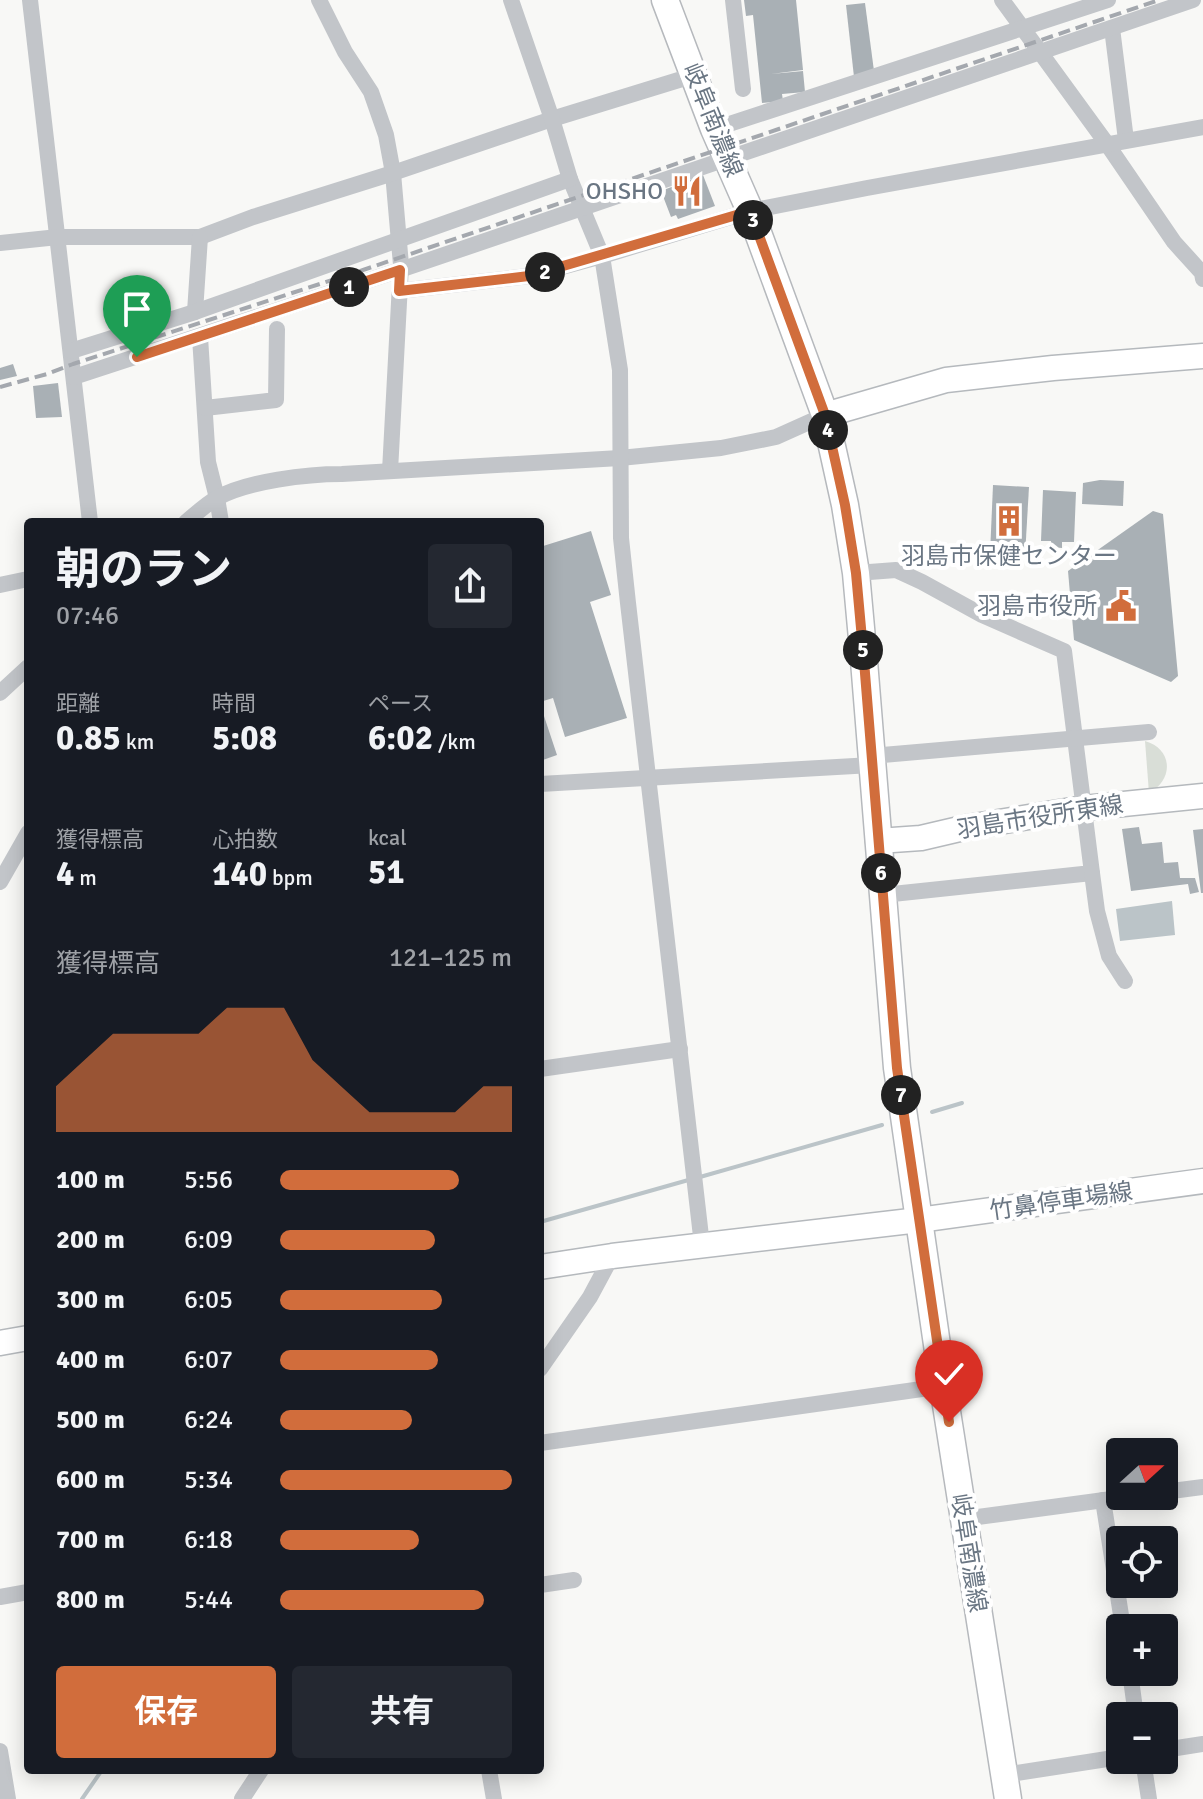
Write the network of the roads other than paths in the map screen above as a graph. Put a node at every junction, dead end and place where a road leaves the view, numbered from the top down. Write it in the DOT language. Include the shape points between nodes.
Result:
graph roads {
  1 [pos="30,0"];
  2 [pos="319,0"];
  3 [pos="511,0"];
  4 [pos="665,0"];
  5 [pos="733,0"];
  6 [pos="1002,0"];
  7 [pos="1105,0"];
  8 [pos="1193,0"];
  9 [pos="1022,28"];
  10 [pos="1112,28"];
  11 [pos="1039,53"];
  12 [pos="695,75"];
  13 [pos="743,89"];
  14 [pos="552,119"];
  15 [pos="1203,127"];
  16 [pos="714,129"];
  17 [pos="1126,140"];
  18 [pos="1107,144"];
  19 [pos="727,157"];
  20 [pos="393,173"];
  21 [pos="570,179"];
  22 [pos="581,207"];
  23 [pos="750,211"];
  24 [pos="58,237"];
  25 [pos="200,237"];
  26 [pos="398,240"];
  27 [pos="0,243"];
  28 [pos="602,256"];
  29 [pos="400,270"];
  30 [pos="1203,279"];
  31 [pos="399,291"];
  32 [pos="195,312"];
  33 [pos="277,329"];
  34 [pos="200,337"];
  35 [pos="71,351"];
  36 [pos="1203,356"];
  37 [pos="74,377"];
  38 [pos="205,408"];
  39 [pos="825,415"];
  40 [pos="620,458"];
  41 [pos="390,471"];
  42 [pos="217,498"];
  43 [pos="90,518"];
  44 [pos="191,518"];
  45 [pos="220,518"];
  46 [pos="856,573"];
  47 [pos="24,580"];
  48 [pos="0,585"];
  49 [pos="24,671"];
  50 [pos="0,693"];
  51 [pos="1149,732"];
  52 [pos="1076,737"];
  53 [pos="872,760"];
  54 [pos="649,778"];
  55 [pos="544,784"];
  56 [pos="1203,796"];
  57 [pos="1084,808"];
  58 [pos="24,840"];
  59 [pos="878,841"];
  60 [pos="1092,873"];
  61 [pos="0,882"];
  62 [pos="883,895"];
  63 [pos="1125,981"];
  64 [pos="680,1049"];
  65 [pos="544,1068"];
  66 [pos="1203,1181"];
  67 [pos="919,1220"];
  68 [pos="702,1245"];
  69 [pos="612,1256"];
  70 [pos="544,1266"];
  71 [pos="24,1339"];
  72 [pos="0,1343"];
  73 [pos="544,1363"];
  74 [pos="943,1386"];
  75 [pos="544,1442"];
  76 [pos="1203,1487"];
  77 [pos="1178,1490"];
  78 [pos="1103,1500"];
  79 [pos="1106,1500"];
  80 [pos="963,1519"];
  81 [pos="574,1580"];
  82 [pos="544,1584"];
  83 [pos="24,1593"];
  84 [pos="0,1597"];
  85 [pos="1121,1614"];
  86 [pos="1203,1744"];
  87 [pos="1178,1748"];
  88 [pos="1,1761"];
  89 [pos="1106,1761"];
  90 [pos="258,1774"];
  91 [pos="490,1774"];
  92 [pos="1145,1774"];
  93 [pos="1006,1787"];
  94 [pos="8,1799"];
  95 [pos="242,1799"];
  96 [pos="494,1799"];
  97 [pos="1149,1799"];
  1 -- 24 [label="street"];
  2 -- 20 [label="street" via="371,92"];
  3 -- 14 [label="street"];
  4 -- 12 [label="main road, 岐阜南濃線"];
  5 -- 13 [label="street"];
  6 -- 9 [label="street"];
  7 -- 9 [label="street"];
  8 -- 10 [label="street"];
  9 -- 11 [label="street"];
  9 -- 16 [label="street"];
  10 -- 11 [label="street"];
  10 -- 17 [label="street"];
  11 -- 18 [label="street"];
  11 -- 19 [label="street"];
  12 -- 14 [label="street"];
  12 -- 16 [label="main road, 岐阜南濃線"];
  14 -- 20 [label="street"];
  14 -- 21 [label="street"];
  15 -- 17 [label="street"];
  16 -- 19 [label="main road, 岐阜南濃線"];
  17 -- 18 [label="street"];
  18 -- 23 [label="street"];
  18 -- 30 [label="street"];
  19 -- 22 [label="street"];
  19 -- 23 [label="main road, 岐阜南濃線"];
  20 -- 25 [label="street"];
  20 -- 26 [label="street"];
  21 -- 22 [label="street"];
  21 -- 26 [label="street"];
  22 -- 28 [label="street"];
  22 -- 29 [label="street"];
  23 -- 28 [label="street"];
  23 -- 39 [label="main road, 岐阜南濃線"];
  24 -- 25 [label="street"];
  24 -- 27 [label="street"];
  24 -- 35 [label="street"];
  25 -- 32 [label="street"];
  26 -- 29 [label="street"];
  26 -- 32 [label="street"];
  28 -- 31 [label="street" via="529,276"];
  28 -- 40 [label="street" via="620,370"];
  29 -- 31 [label="street"];
  29 -- 34 [label="street"];
  31 -- 41 [label="street"];
  32 -- 35 [label="street"];
  33 -- 38 [label="street" via="276,400"];
  34 -- 37 [label="street"];
  34 -- 38 [label="street"];
  35 -- 37 [label="street"];
  36 -- 39 [label="street" via="946,380"];
  37 -- 43 [label="street"];
  38 -- 42 [label="street" via="208,462"];
  39 -- 40 [label="street" via="776,437"];
  39 -- 46 [label="main road, 岐阜南濃線"];
  40 -- 41 [label="street"];
  40 -- 54 [label="street" via="621,538"];
  41 -- 42 [label="street" via="319,474 248,486"];
  42 -- 44 [label="street"];
  42 -- 45 [label="street"];
  46 -- 52 [label="street" via="896,570 1064,651"];
  46 -- 53 [label="main road, 岐阜南濃線"];
  47 -- 48 [label="street"];
  49 -- 50 [label="street"];
  51 -- 52 [label="street"];
  52 -- 53 [label="street"];
  52 -- 57 [label="street"];
  53 -- 54 [label="street"];
  53 -- 59 [label="main road, 岐阜南濃線"];
  54 -- 55 [label="street"];
  54 -- 64 [label="street"];
  56 -- 57 [label="street, 羽島市役所東線"];
  57 -- 59 [label="street, 羽島市役所東線"];
  57 -- 60 [label="street"];
  58 -- 61 [label="street"];
  59 -- 62 [label="main road, 岐阜南濃線"];
  60 -- 62 [label="street"];
  60 -- 63 [label="street" via="1109,956"];
  62 -- 67 [label="main road, 岐阜南濃線" via="897,1068"];
  64 -- 65 [label="street"];
  64 -- 68 [label="street"];
  66 -- 67 [label="street, 竹鼻停車場線"];
  67 -- 68 [label="street, 竹鼻停車場線"];
  67 -- 74 [label="main road, 岐阜南濃線"];
  68 -- 69 [label="street, 竹鼻停車場線"];
  69 -- 70 [label="street, 竹鼻停車場線"];
  69 -- 73 [label="street"];
  71 -- 72 [label="street"];
  74 -- 75 [label="street"];
  74 -- 80 [label="main road, 岐阜南濃線"];
  76 -- 77 [label="street"];
  78 -- 79 [label="street"];
  78 -- 80 [label="street"];
  78 -- 85 [label="street"];
  80 -- 93 [label="main road, 岐阜南濃線"];
  81 -- 82 [label="street"];
  83 -- 84 [label="street"];
  86 -- 87 [label="street"];
  88 -- 94 [label="street"];
  89 -- 93 [label="street"];
  90 -- 95 [label="street"];
  91 -- 96 [label="street"];
  92 -- 97 [label="street"];
}
